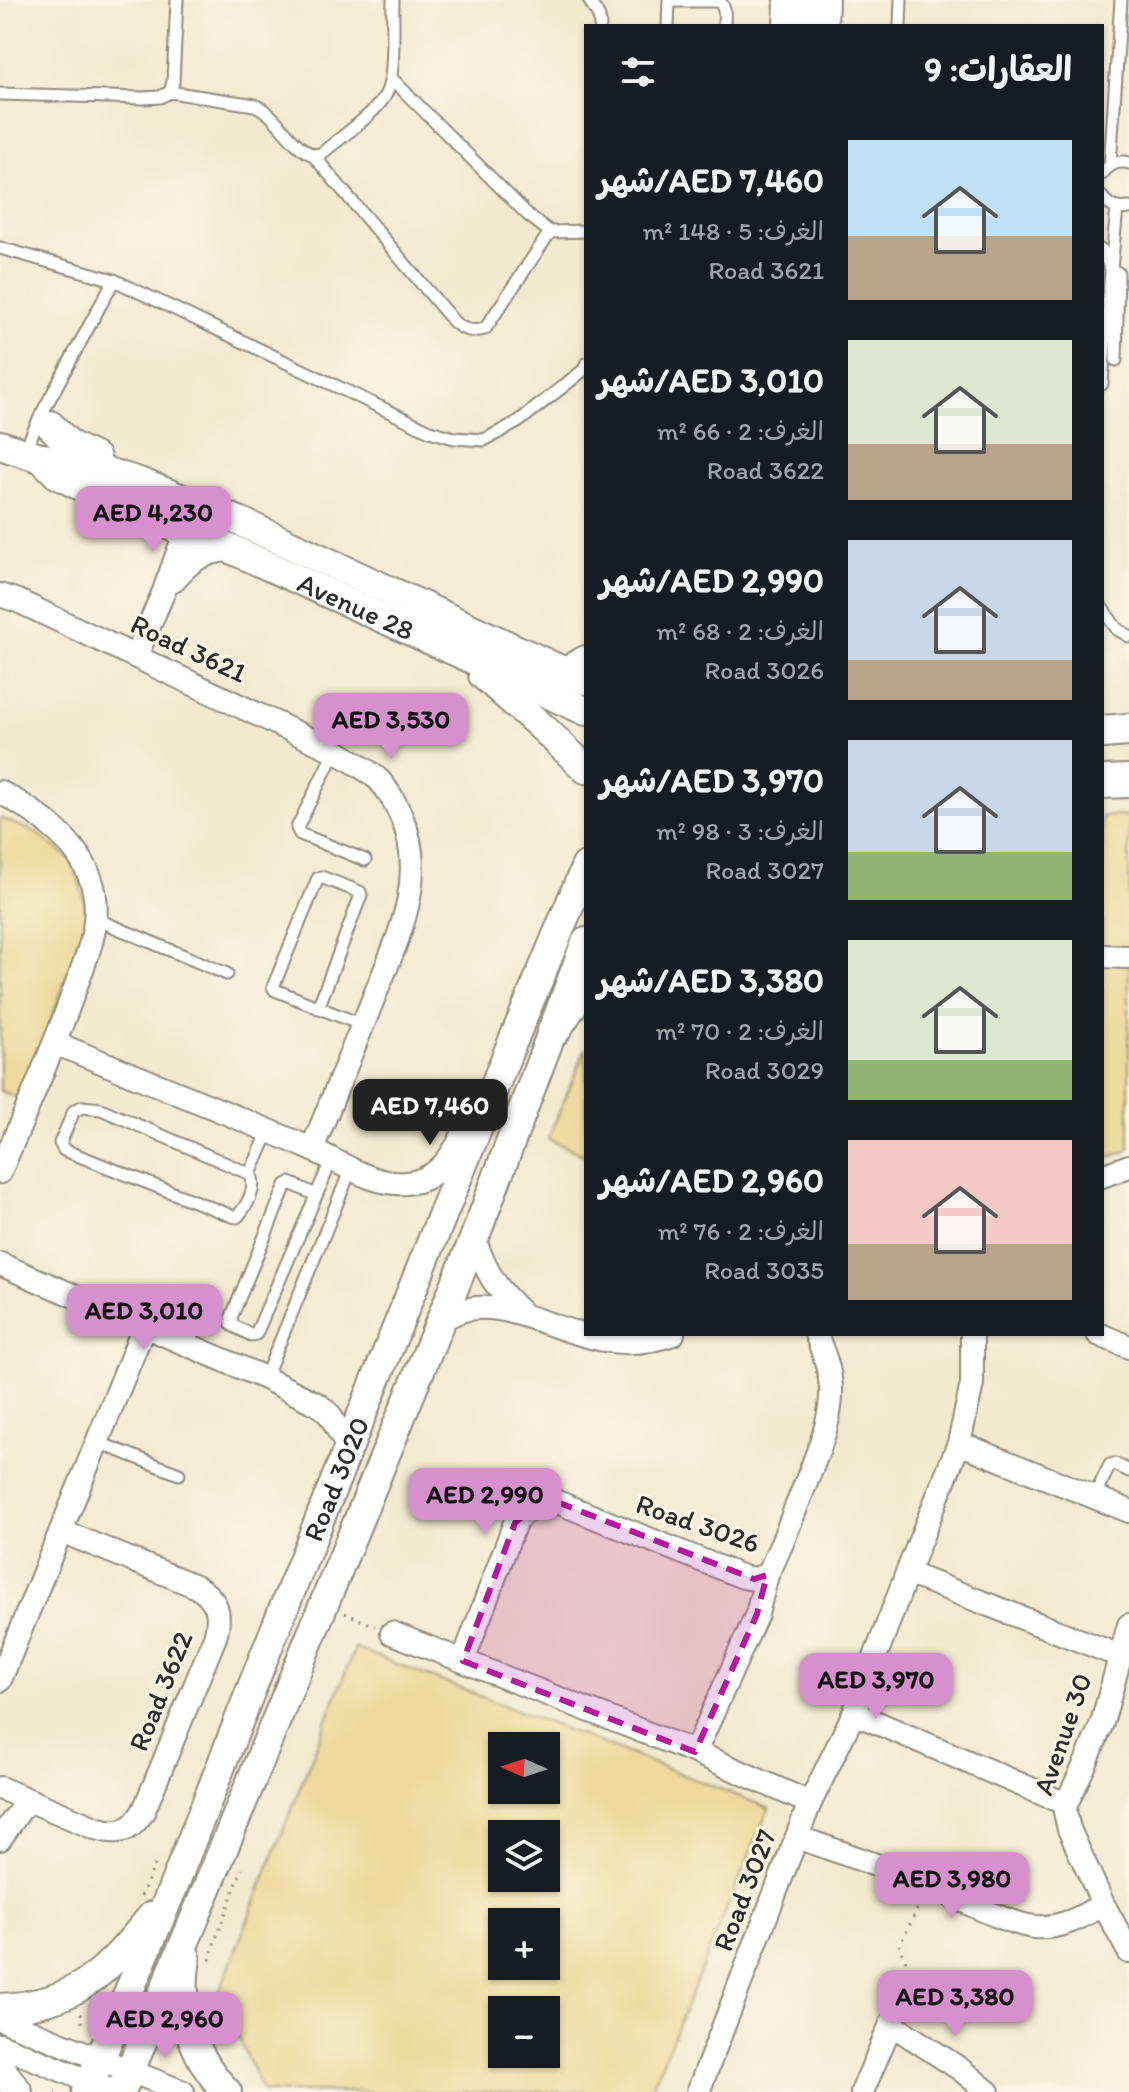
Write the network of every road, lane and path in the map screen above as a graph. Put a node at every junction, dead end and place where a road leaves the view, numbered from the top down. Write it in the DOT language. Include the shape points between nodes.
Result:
graph roads {
  1 [pos="177,0"];
  2 [pos="393,0"];
  3 [pos="589,0"];
  4 [pos="669,0"];
  5 [pos="791,0"];
  6 [pos="822,0"];
  7 [pos="901,0"];
  8 [pos="1120,0"];
  9 [pos="600,24"];
  10 [pos="668,24"];
  11 [pos="724,24"];
  12 [pos="790,24"];
  13 [pos="821,24"];
  14 [pos="900,24"];
  15 [pos="391,78"];
  16 [pos="170,92"];
  17 [pos="0,94"];
  18 [pos="313,155"];
  19 [pos="1129,163"];
  20 [pos="1106,170"];
  21 [pos="1104,199"];
  22 [pos="1123,208"];
  23 [pos="584,231"];
  24 [pos="550,232"];
  25 [pos="0,248"];
  26 [pos="1104,254"];
  27 [pos="1111,269"];
  28 [pos="114,280"];
  29 [pos="1104,358"];
  30 [pos="1116,360"];
  31 [pos="584,370"];
  32 [pos="59,384"];
  33 [pos="50,425"];
  34 [pos="25,453"];
  35 [pos="139,482"];
  36 [pos="239,521"];
  37 [pos="185,533"];
  38 [pos="231,549"];
  39 [pos="164,591"];
  40 [pos="0,595"];
  41 [pos="1104,611"];
  42 [pos="1129,636"];
  43 [pos="136,656"];
  44 [pos="461,656"];
  45 [pos="580,672"];
  46 [pos="584,710"];
  47 [pos="1129,730"];
  48 [pos="1104,732"];
  49 [pos="335,751"];
  50 [pos="584,767"];
  51 [pos="1129,781"];
  52 [pos="1104,782"];
  53 [pos="0,792"];
  54 [pos="365,860"];
  55 [pos="584,871"];
  56 [pos="96,919"];
  57 [pos="584,948"];
  58 [pos="1104,956"];
  59 [pos="1129,957"];
  60 [pos="227,974"];
  61 [pos="584,984"];
  62 [pos="318,1008"];
  63 [pos="362,1025"];
  64 [pos="554,1030"];
  65 [pos="55,1043"];
  66 [pos="507,1055"];
  67 [pos="269,1131"];
  68 [pos="332,1159"];
  69 [pos="1129,1166"];
  70 [pos="0,1172"];
  71 [pos="250,1174"];
  72 [pos="1104,1175"];
  73 [pos="316,1195"];
  74 [pos="474,1239"];
  75 [pos="0,1264"];
  76 [pos="522,1313"];
  77 [pos="440,1321"];
  78 [pos="144,1327"];
  79 [pos="584,1335"];
  80 [pos="586,1336"];
  81 [pos="665,1336"];
  82 [pos="817,1336"];
  83 [pos="972,1336"];
  84 [pos="1103,1336"];
  85 [pos="1129,1347"];
  86 [pos="265,1378"];
  87 [pos="97,1442"];
  88 [pos="959,1443"];
  89 [pos="348,1448"];
  90 [pos="1129,1471"];
  91 [pos="179,1474"];
  92 [pos="1094,1497"];
  93 [pos="1129,1511"];
  94 [pos="61,1531"];
  95 [pos="907,1573"];
  96 [pos="767,1575"];
  97 [pos="324,1603"];
  98 [pos="1129,1625"];
  99 [pos="392,1633"];
  100 [pos="1120,1656"];
  101 [pos="463,1661"];
  102 [pos="0,1680"];
  103 [pos="854,1713"];
  104 [pos="695,1752"];
  105 [pos="0,1788"];
  106 [pos="27,1800"];
  107 [pos="810,1803"];
  108 [pos="1066,1804"];
  109 [pos="797,1837"];
  110 [pos="0,1839"];
  111 [pos="246,1859"];
  112 [pos="928,1885"];
  113 [pos="172,1890"];
  114 [pos="1103,1904"];
  115 [pos="192,1925"];
  116 [pos="1129,1952"];
  117 [pos="207,1971"];
  118 [pos="914,1979"];
  119 [pos="0,2008"];
  120 [pos="0,2019"];
  121 [pos="891,2024"];
  122 [pos="0,2045"];
  123 [pos="0,2068"];
  124 [pos="107,2081"];
  125 [pos="18,2092"];
  126 [pos="183,2092"];
  127 [pos="227,2092"];
  128 [pos="698,2092"];
  129 [pos="862,2092"];
  130 [pos="988,2092"];
  1 -- 16 [label="lane"];
  2 -- 15 [label="lane"];
  3 -- 9 [label="lane"];
  4 -- 10 [label="lane"];
  4 -- 11 [label="lane" via="722,2"];
  5 -- 12 [label="main road"];
  6 -- 13 [label="main road"];
  7 -- 14 [label="lane"];
  8 -- 20 [label="lane"];
  15 -- 18 [label="lane" via="378,106 321,154"];
  15 -- 24 [label="lane"];
  16 -- 17 [label="lane" via="143,98"];
  16 -- 18 [label="lane" via="255,105"];
  18 -- 24 [label="lane" via="454,322 467,330 485,329"];
  19 -- 20 [label="lane"];
  21 -- 22 [label="lane"];
  22 -- 27 [label="lane"];
  23 -- 24 [label="lane"];
  25 -- 28 [label="lane"];
  26 -- 27 [label="lane"];
  27 -- 29 [label="lane"];
  27 -- 30 [label="lane" via="1118,273"];
  28 -- 31 [label="lane" via="454,438 484,440 518,422"];
  28 -- 32 [label="lane"];
  32 -- 33 [label="lane"];
  32 -- 34 [label="lane"];
  33 -- 34 [label="lane"];
  33 -- 35 [label="street" via="70,445"];
  34 -- 35 [label="street, Avenue 28"];
  34 -- 37 [label="street, Avenue 28" via="70,481"];
  35 -- 36 [label="street, Avenue 28"];
  36 -- 37 [label="street"];
  36 -- 45 [label="street, Avenue 28"];
  37 -- 38 [label="street, Avenue 28"];
  37 -- 39 [label="street"];
  38 -- 39 [label="street" via="196,558"];
  38 -- 44 [label="street, Avenue 28"];
  39 -- 43 [label="street"];
  40 -- 43 [label="street, Road 3621"];
  41 -- 42 [label="lane"];
  43 -- 49 [label="street, Road 3621"];
  44 -- 46 [label="street, Avenue 28"];
  44 -- 50 [label="street"];
  47 -- 48 [label="main road"];
  49 -- 54 [label="lane" via="298,832"];
  49 -- 63 [label="street, Road 3621" via="380,781 408,831 413,863 399,935"];
  51 -- 52 [label="main road"];
  53 -- 56 [label="street" via="69,843 89,874"];
  55 -- 66 [label="street, Road 3020"];
  56 -- 60 [label="lane"];
  56 -- 65 [label="street"];
  57 -- 64 [label="street, Road 3020"];
  58 -- 59 [label="street"];
  61 -- 64 [label="main road"];
  62 -- 62 [label="lane" via="273,987 321,877 360,892 361,898"];
  62 -- 63 [label="lane"];
  63 -- 68 [label="street, Road 3621"];
  64 -- 74 [label="street, Road 3020"];
  65 -- 67 [label="street"];
  65 -- 70 [label="street"];
  66 -- 68 [label="street" via="446,1164 428,1178 405,1183 381,1180"];
  66 -- 89 [label="street, Road 3020"];
  67 -- 68 [label="street"];
  67 -- 71 [label="lane"];
  68 -- 73 [label="lane"];
  68 -- 86 [label="lane"];
  69 -- 72 [label="street"];
  71 -- 71 [label="lane" via="92,1107 74,1111 60,1143 64,1150 237,1217 254,1187"];
  73 -- 73 [label="lane" via="256,1334 232,1325 286,1185"];
  74 -- 76 [label="street" via="496,1287"];
  74 -- 77 [label="street, Road 3020"];
  75 -- 78 [label="street"];
  76 -- 77 [label="street" via="472,1308"];
  76 -- 79 [label="street"];
  77 -- 97 [label="street, Road 3020"];
  78 -- 86 [label="street"];
  78 -- 87 [label="street"];
  80 -- 81 [label="street" via="618,1343"];
  82 -- 96 [label="street, Road 3026" via="829,1366 829,1412"];
  83 -- 88 [label="street, Road 3027" via="972,1384"];
  84 -- 85 [label="street"];
  86 -- 89 [label="street" via="319,1405"];
  87 -- 91 [label="lane"];
  87 -- 94 [label="street"];
  88 -- 92 [label="street"];
  88 -- 95 [label="street, Road 3027"];
  89 -- 113 [label="street, Road 3020"];
  90 -- 92 [label="lane" via="1110,1465"];
  92 -- 93 [label="street"];
  94 -- 102 [label="street"];
  94 -- 106 [label="street, Road 3622" via="208,1593 219,1622 136,1822 124,1831 109,1832"];
  95 -- 100 [label="street"];
  95 -- 103 [label="street, Road 3027"];
  96 -- 101 [label="street, Road 3026" via="743,1577 557,1502 536,1504 515,1523"];
  96 -- 104 [label="street" via="757,1614"];
  97 -- 99 [label="path"];
  97 -- 115 [label="street, Road 3020"];
  98 -- 100 [label="street, Avenue 30"];
  99 -- 101 [label="street"];
  100 -- 108 [label="street, Avenue 30" via="1095,1742"];
  101 -- 104 [label="street"];
  103 -- 107 [label="street, Road 3027"];
  103 -- 108 [label="street"];
  104 -- 107 [label="street"];
  105 -- 106 [label="street, Road 3622"];
  106 -- 110 [label="street"];
  107 -- 109 [label="street, Road 3027"];
  108 -- 114 [label="street, Avenue 30" via="1069,1829"];
  109 -- 112 [label="street"];
  109 -- 128 [label="street, Road 3027"];
  111 -- 117 [label="path"];
  112 -- 114 [label="street" via="1033,1927 1058,1926"];
  112 -- 118 [label="path" via="899,1947"];
  113 -- 119 [label="street" via="99,1974 54,2000"];
  113 -- 124 [label="street, Road 3020"];
  114 -- 116 [label="street, Avenue 30"];
  115 -- 124 [label="street, Road 3020"];
  115 -- 127 [label="street" via="183,1975 184,2008 203,2063"];
  118 -- 121 [label="street"];
  120 -- 124 [label="street"];
  121 -- 129 [label="street"];
  121 -- 130 [label="street"];
  122 -- 124 [label="street"];
  123 -- 125 [label="street"];
  124 -- 126 [label="street"];
}
